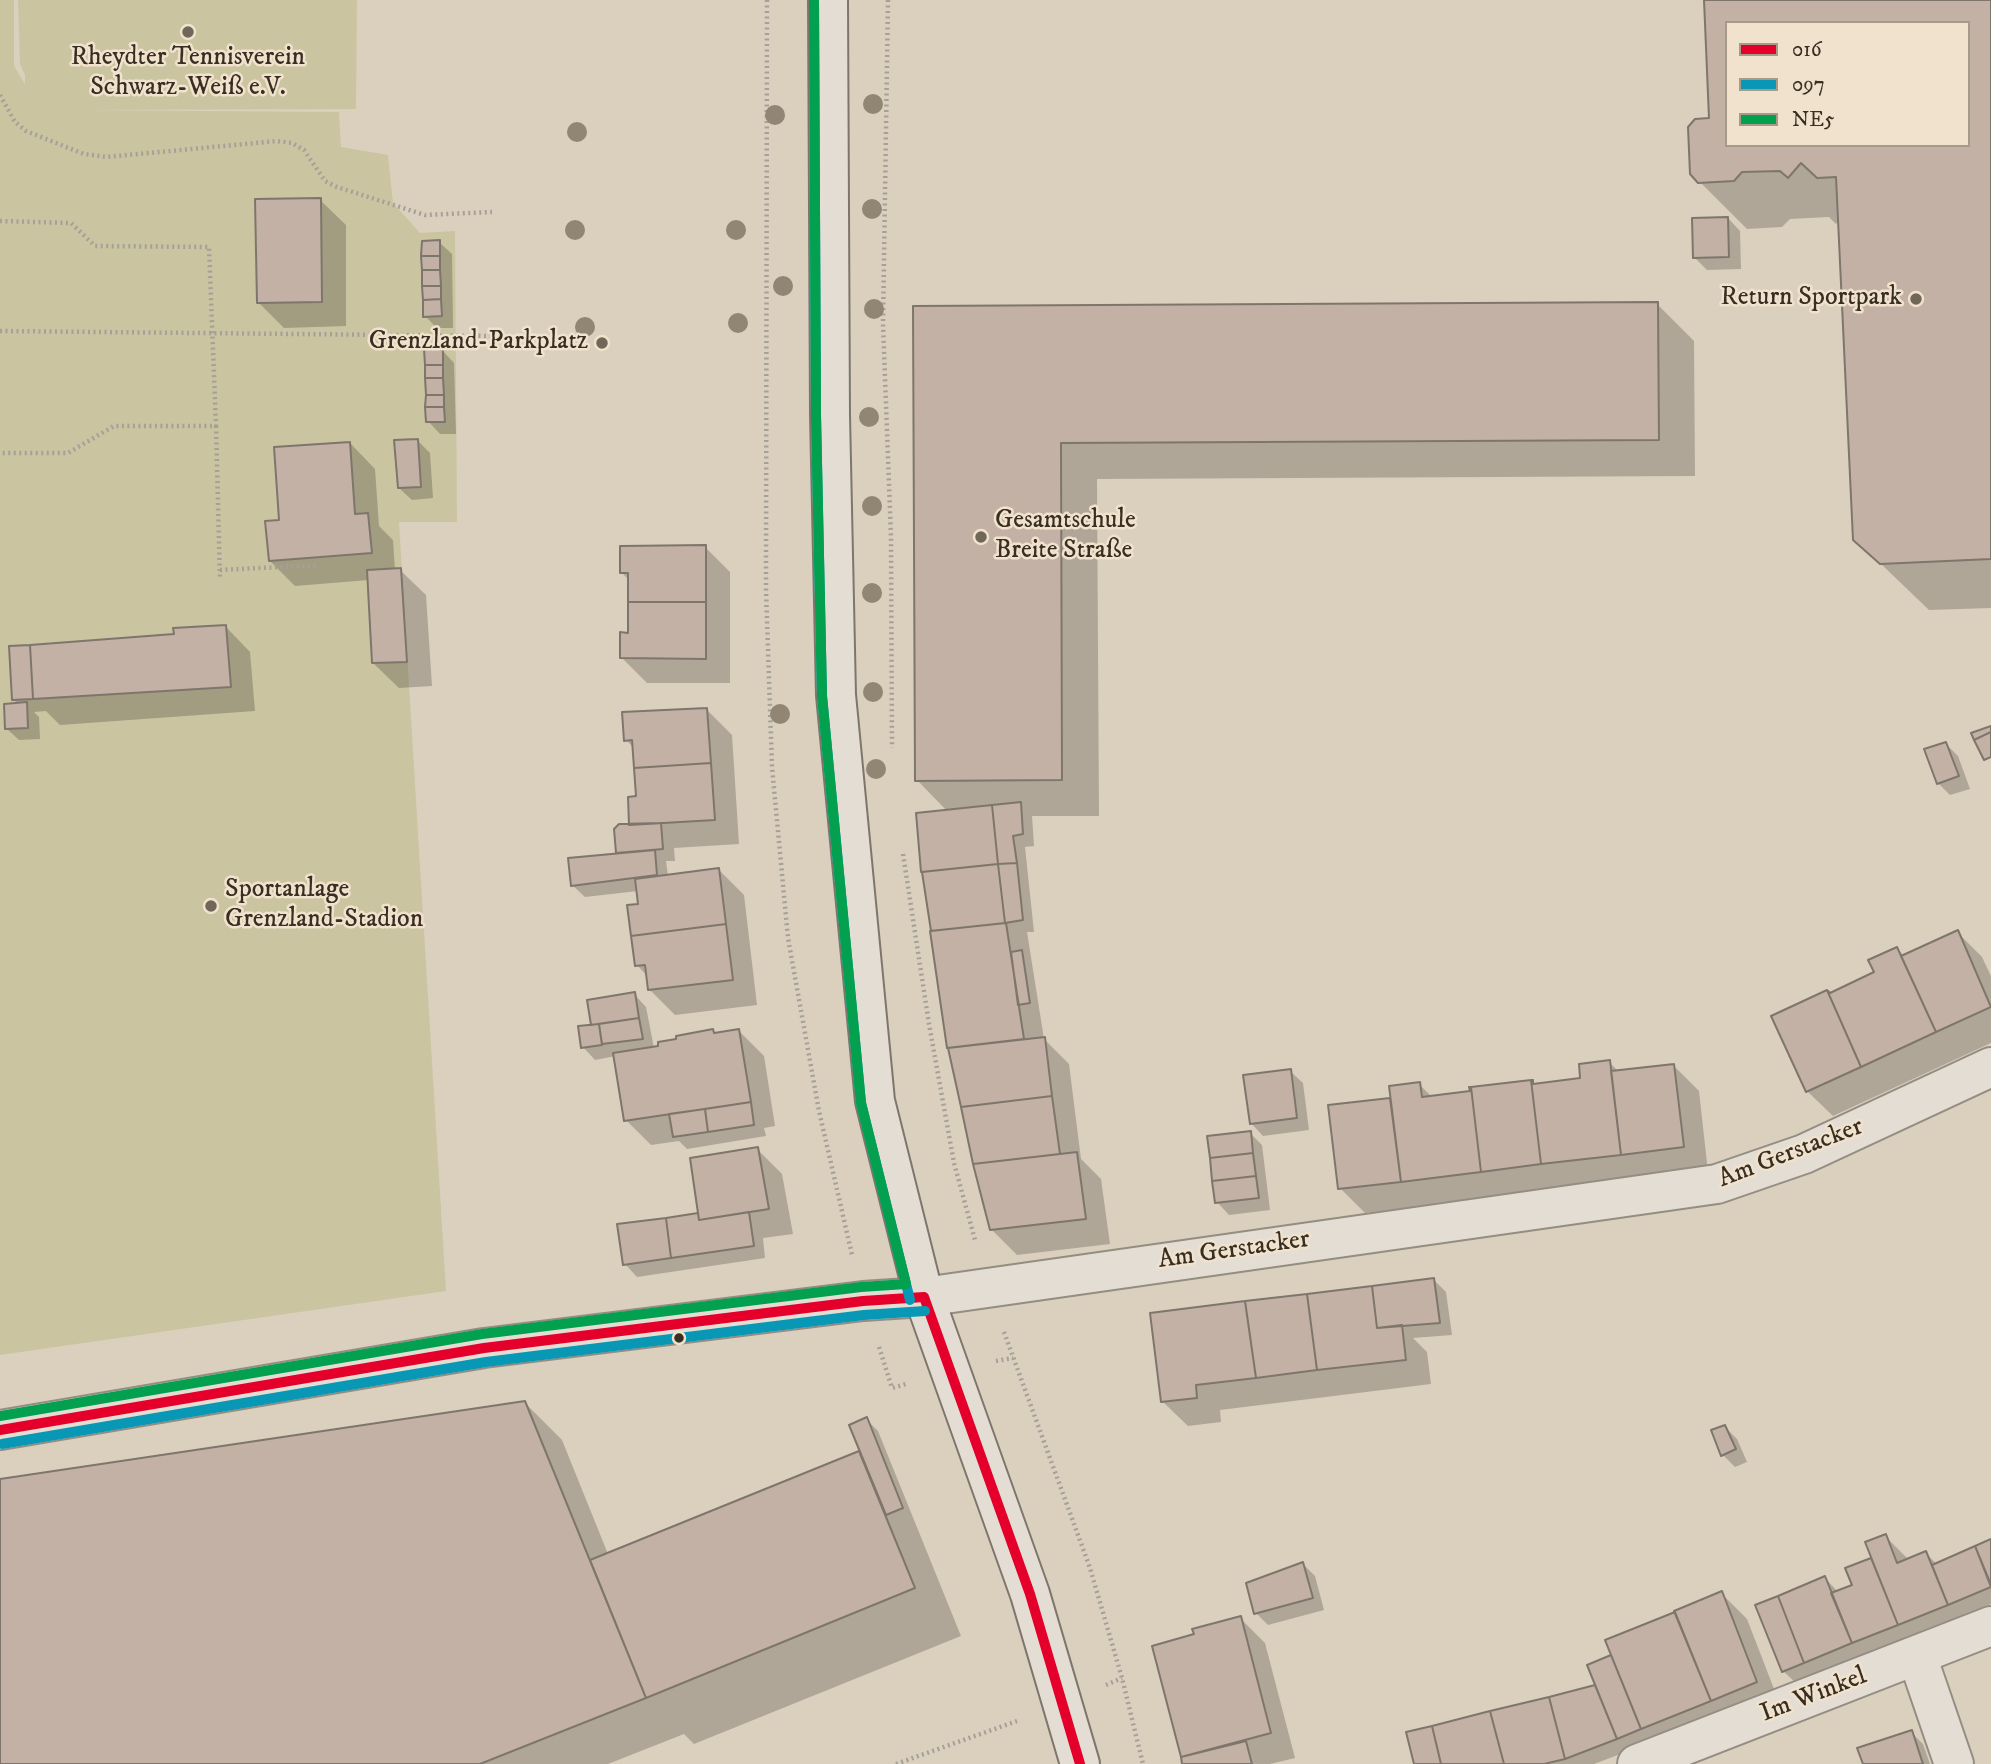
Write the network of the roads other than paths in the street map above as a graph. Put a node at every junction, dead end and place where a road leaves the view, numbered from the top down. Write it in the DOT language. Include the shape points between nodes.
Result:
graph roads {
  1 [pos="828,0"];
  2 [pos="1991,1067"];
  3 [pos="924,1297"];
  4 [pos="0,1430"];
  5 [pos="1991,1626"];
  6 [pos="1917,1656"];
  7 [pos="1080,1764"];
  8 [pos="1637,1764"];
  9 [pos="1954,1764"];
  1 -- 3 [label="street" via="836,695 875,1101"];
  2 -- 3 [label="street, Am Gerstacker" via="1804,1154 1717,1184"];
  3 -- 4 [label="street, Am Gerstacker" via="484,1348"];
  3 -- 7 [label="street" via="1030,1594"];
  5 -- 6 [label="street, Im Winkel"];
  6 -- 8 [label="street, Im Winkel"];
  6 -- 9 [label="street"];
}
